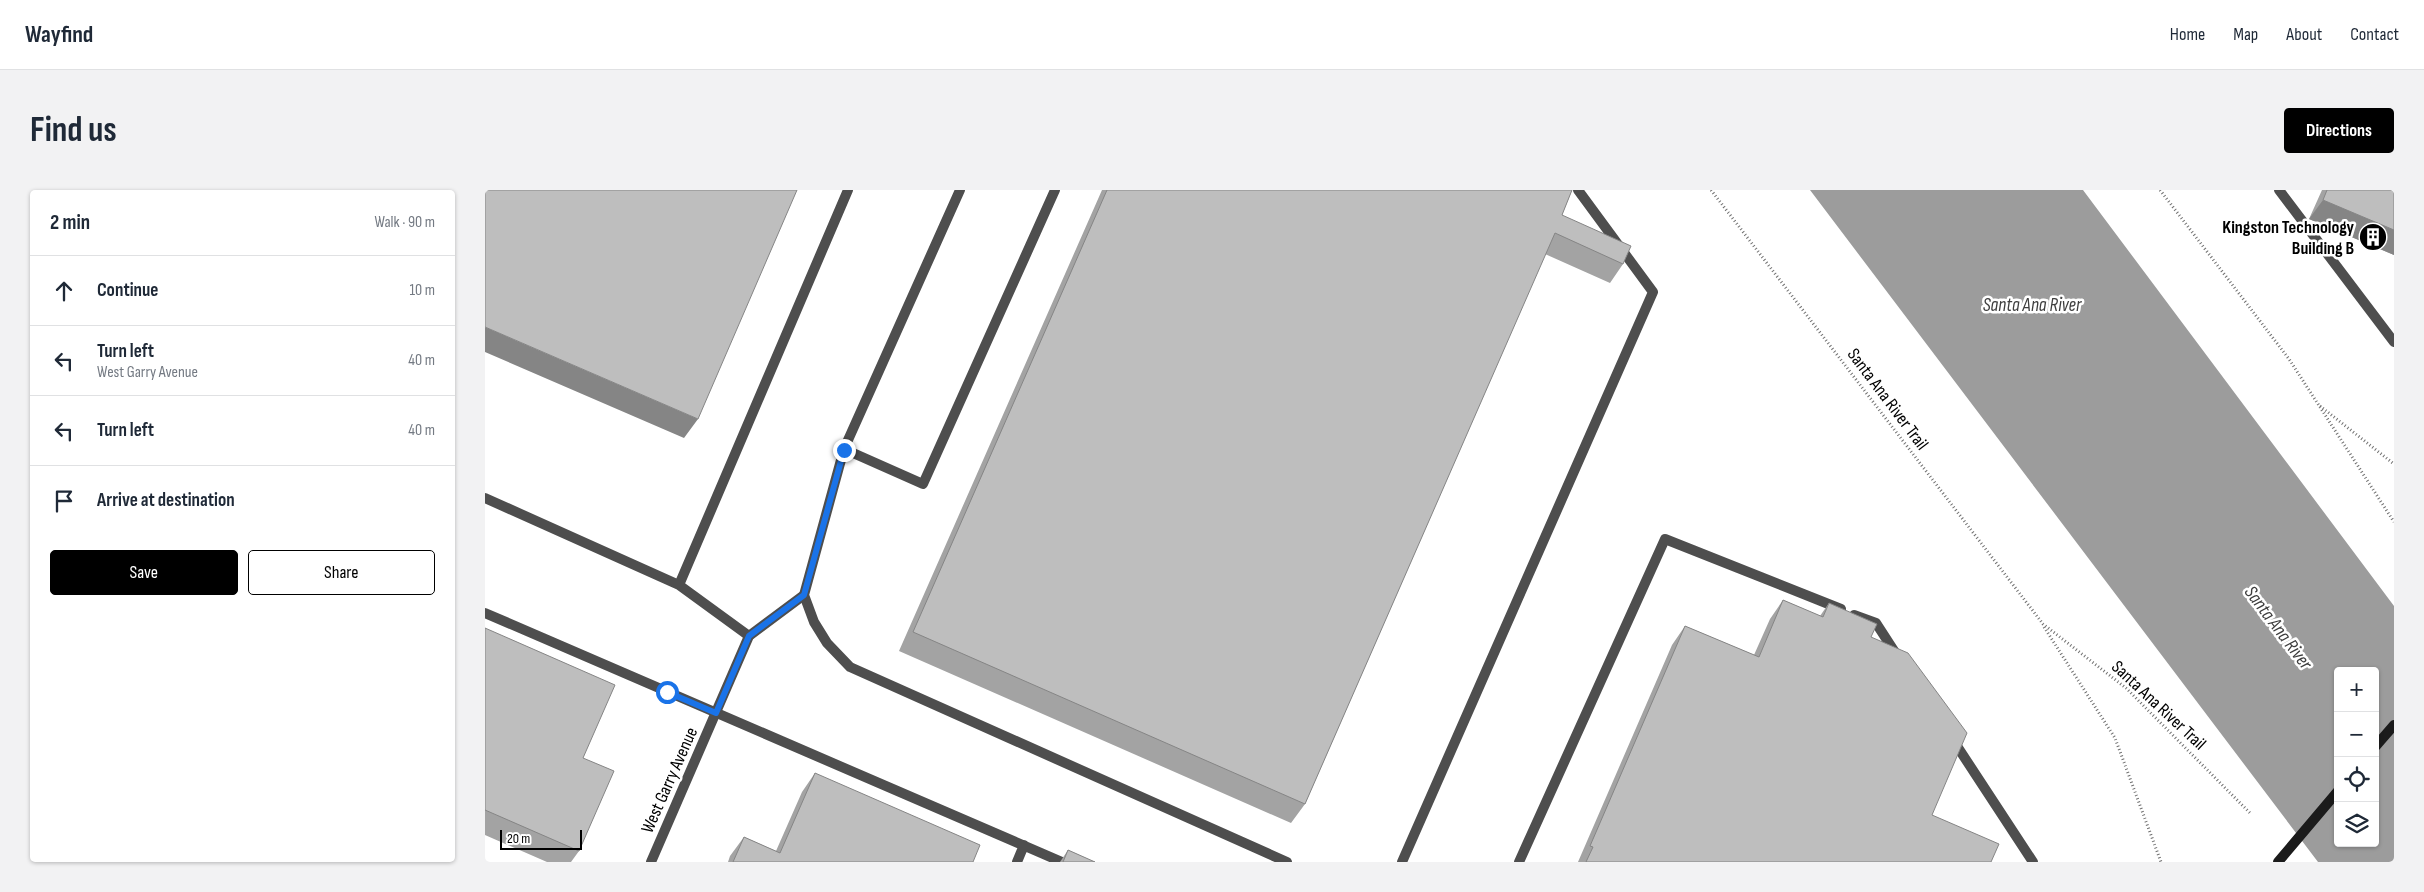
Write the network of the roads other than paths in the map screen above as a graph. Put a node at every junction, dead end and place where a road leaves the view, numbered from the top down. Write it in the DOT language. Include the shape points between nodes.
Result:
graph roads {
  1 [pos="848,190"];
  2 [pos="960,190"];
  3 [pos="1055,190"];
  4 [pos="1578,190"];
  5 [pos="2279,190"];
  6 [pos="2394,342"];
  7 [pos="844,450"];
  8 [pos="485,498"];
  9 [pos="679,585"];
  10 [pos="804,595"];
  11 [pos="485,613"];
  12 [pos="749,636"];
  13 [pos="1903,664"];
  14 [pos="716,713"];
  15 [pos="2394,725"];
  16 [pos="1946,730"];
  17 [pos="2379,742"];
  18 [pos="2334,797"];
  19 [pos="1024,846"];
  20 [pos="651,862"];
  21 [pos="1017,862"];
  22 [pos="1062,862"];
  23 [pos="1287,862"];
  24 [pos="1401,862"];
  25 [pos="1519,862"];
  26 [pos="2033,862"];
  27 [pos="2278,862"];
  1 -- 9 [label="street"];
  2 -- 7 [label="street"];
  3 -- 7 [label="street" via="923,484"];
  4 -- 24 [label="street" via="1653,292"];
  5 -- 6 [label="street"];
  7 -- 10 [label="street"];
  8 -- 9 [label="street"];
  9 -- 12 [label="street"];
  10 -- 12 [label="street"];
  10 -- 23 [label="street" via="814,622 827,643 850,666"];
  11 -- 14 [label="street"];
  12 -- 14 [label="street, West Garry Avenue"];
  13 -- 25 [label="street" via="1876,623 1665,539"];
  14 -- 19 [label="street"];
  14 -- 20 [label="street, West Garry Avenue"];
  15 -- 17 [label="main road"];
  16 -- 26 [label="street"];
  18 -- 27 [label="main road, bridge"];
  19 -- 21 [label="street"];
  19 -- 22 [label="street"];
}
